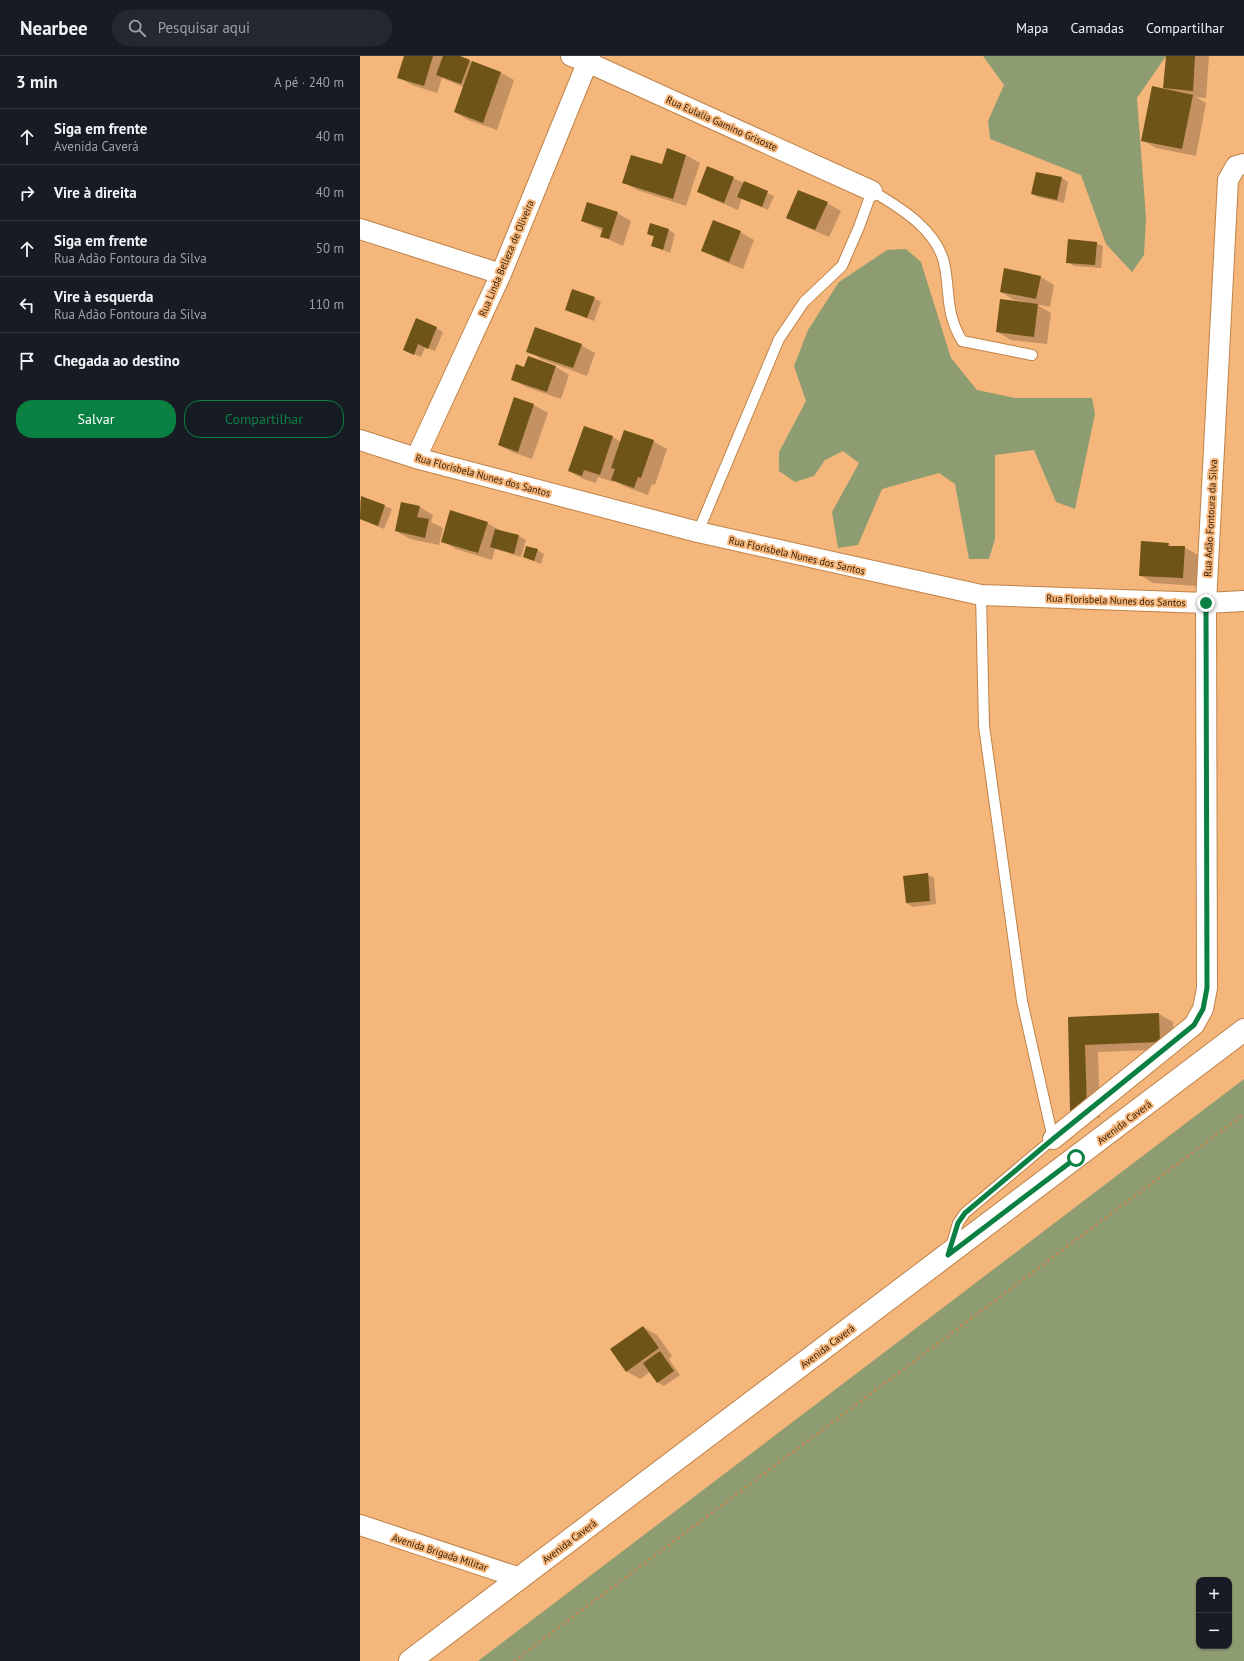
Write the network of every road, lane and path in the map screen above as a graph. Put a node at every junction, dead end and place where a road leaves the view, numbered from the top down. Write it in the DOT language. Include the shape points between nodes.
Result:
graph roads {
  1 [pos="583,58"];
  2 [pos="1240,165"];
  3 [pos="872,191"];
  4 [pos="360,229"];
  5 [pos="501,274"];
  6 [pos="1032,355"];
  7 [pos="360,440"];
  8 [pos="416,458"];
  9 [pos="698,532"];
  10 [pos="981,595"];
  11 [pos="1244,601"];
  12 [pos="1206,603"];
  13 [pos="1244,1030"];
  14 [pos="1244,1114"];
  15 [pos="1053,1139"];
  16 [pos="948,1255"];
  17 [pos="360,1525"];
  18 [pos="520,1578"];
  19 [pos="410,1661"];
  20 [pos="514,1661"];
  1 -- 3 [label="street, Rua Eulalia Gamino Grisoste"];
  1 -- 5 [label="street, Rua Linda Belleza de Oliveira"];
  2 -- 12 [label="street, Rua Adão Fontoura da Silva" via="1228,180"];
  3 -- 6 [label="lane" via="896,205 935,241 945,265 948,302 954,326 962,341"];
  3 -- 9 [label="lane" via="842,266 804,302 778,339"];
  4 -- 5 [label="street"];
  5 -- 8 [label="street, Rua Linda Belleza de Oliveira"];
  7 -- 8 [label="street, Rua Florisbela Nunes dos Santos"];
  8 -- 9 [label="street, Rua Florisbela Nunes dos Santos"];
  9 -- 10 [label="street, Rua Florisbela Nunes dos Santos"];
  10 -- 12 [label="street, Rua Florisbela Nunes dos Santos"];
  10 -- 15 [label="lane" via="984,726 1022,1001"];
  11 -- 12 [label="street, Rua Florisbela Nunes dos Santos"];
  12 -- 15 [label="street, Rua Adão Fontoura da Silva" via="1207,988 1203,1009 1194,1025"];
  13 -- 16 [label="street, Avenida Caverá"];
  14 -- 20 [label="path"];
  15 -- 16 [label="lane" via="965,1213 958,1223"];
  16 -- 18 [label="street, Avenida Caverá"];
  17 -- 18 [label="street, Avenida Brigada Militar"];
  18 -- 19 [label="street, Avenida Caverá"];
}
